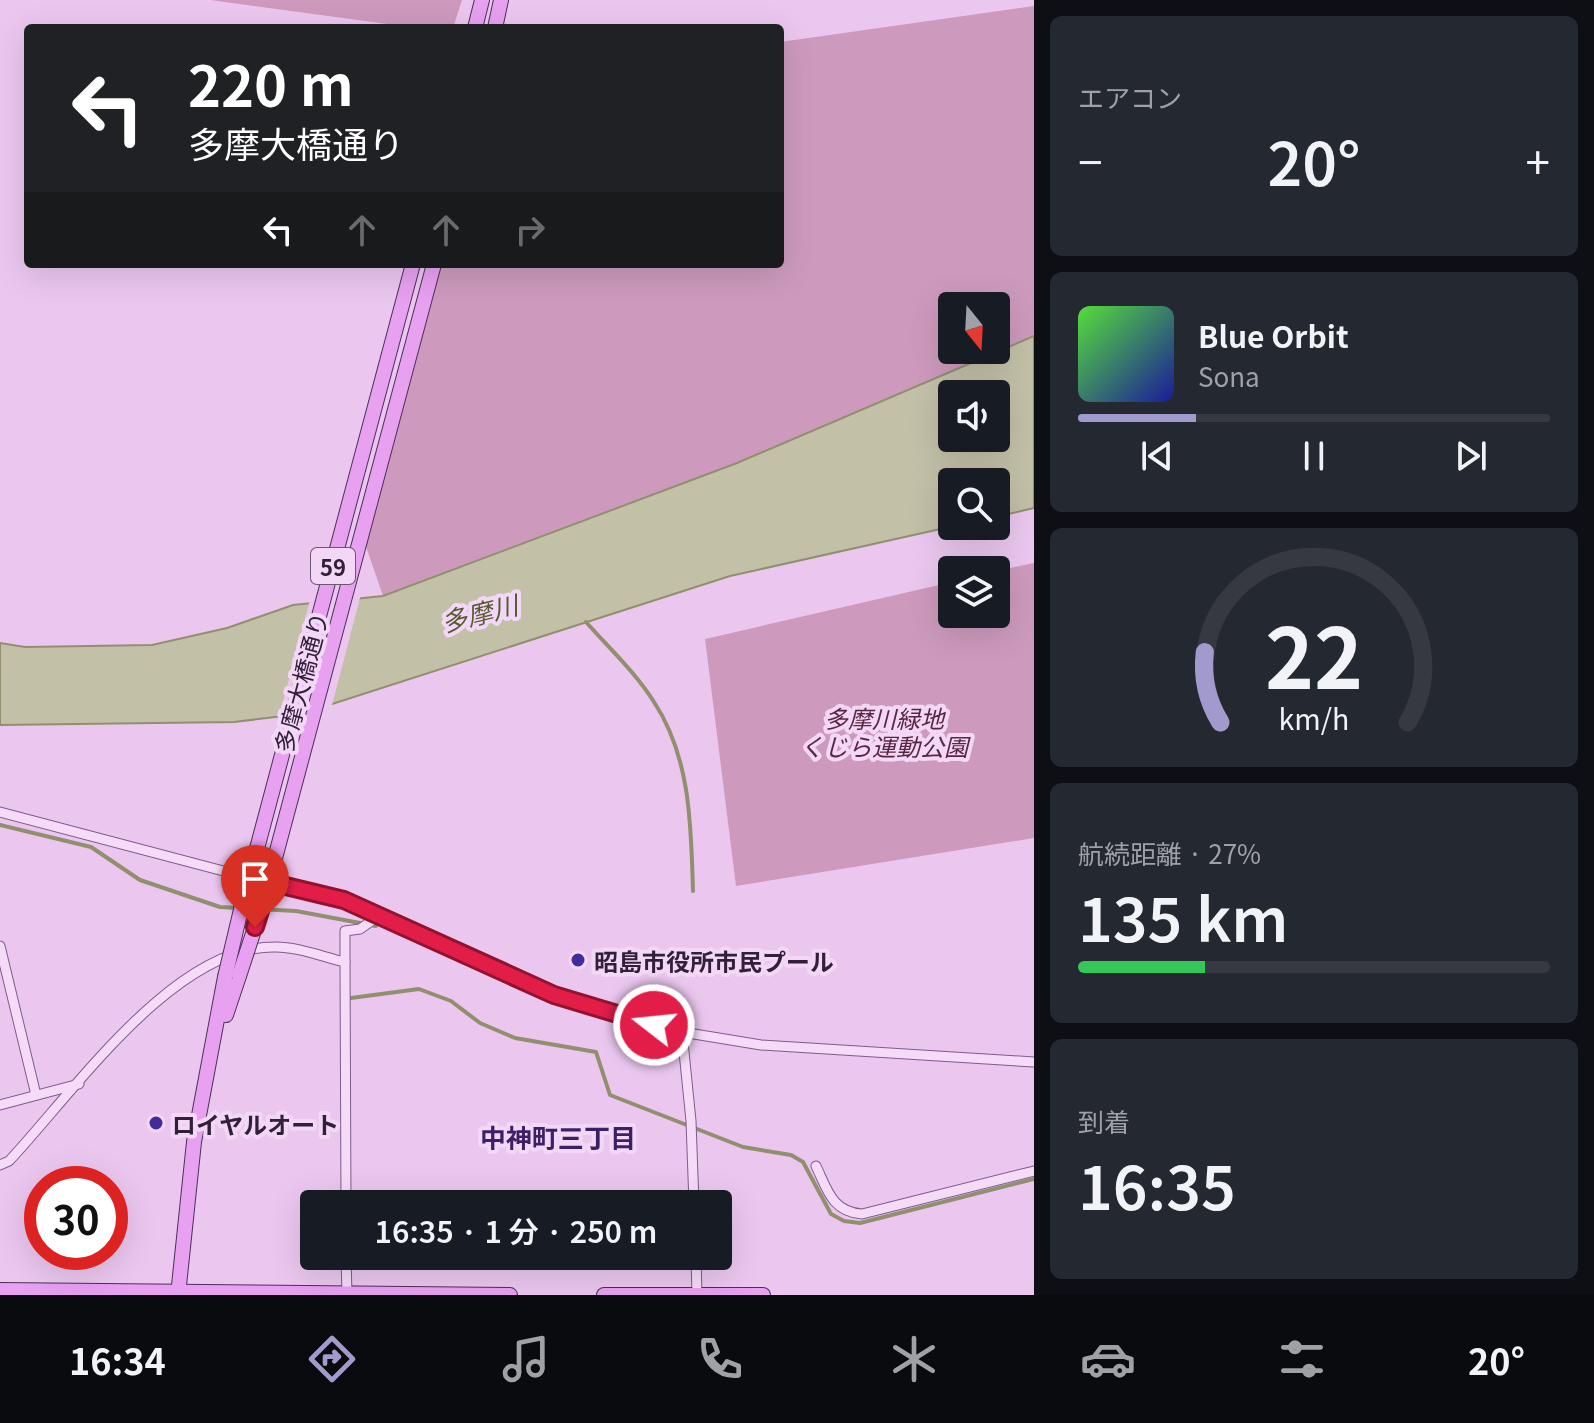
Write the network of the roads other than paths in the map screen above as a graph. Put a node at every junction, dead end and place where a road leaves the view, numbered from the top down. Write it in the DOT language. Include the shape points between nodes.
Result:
graph roads {
  1 [pos="482,0"];
  2 [pos="501,0"];
  3 [pos="476,24"];
  4 [pos="496,24"];
  5 [pos="412,268"];
  6 [pos="433,268"];
  7 [pos="0,812"];
  8 [pos="251,874"];
  9 [pos="271,877"];
  10 [pos="378,918"];
  11 [pos="0,946"];
  12 [pos="345,962"];
  13 [pos="232,976"];
  14 [pos="682,1032"];
  15 [pos="1034,1062"];
  16 [pos="79,1084"];
  17 [pos="36,1095"];
  18 [pos="0,1105"];
  19 [pos="0,1165"];
  20 [pos="816,1166"];
  21 [pos="1034,1171"];
  22 [pos="346,1190"];
  23 [pos="694,1190"];
  24 [pos="346,1270"];
  25 [pos="696,1270"];
  26 [pos="5,1292"];
  27 [pos="178,1293"];
  28 [pos="347,1294"];
  29 [pos="697,1294"];
  30 [pos="510,1295"];
  31 [pos="604,1295"];
  32 [pos="763,1295"];
  1 -- 3 [label="main road"];
  2 -- 4 [label="main road"];
  5 -- 8 [label="main road, 多摩大橋通り / 59"];
  6 -- 9 [label="main road, 多摩大橋通り / 59"];
  7 -- 8 [label="street"];
  8 -- 13 [label="main road, 多摩大橋通り / 59, bridge"];
  9 -- 10 [label="street" via="344,900"];
  9 -- 13 [label="main road, 多摩大橋通り / 59, bridge"];
  10 -- 12 [label="street" via="345,931"];
  10 -- 14 [label="street" via="554,995"];
  11 -- 17 [label="street"];
  12 -- 16 [label="street" via="275,946 238,952 161,994"];
  12 -- 22 [label="street"];
  13 -- 27 [label="main road, 多摩大橋通り / 59" via="194,1142"];
  14 -- 15 [label="street" via="761,1045"];
  14 -- 23 [label="street"];
  16 -- 17 [label="street"];
  16 -- 19 [label="street"];
  17 -- 18 [label="street"];
  20 -- 21 [label="street" via="835,1204 862,1214"];
  24 -- 28 [label="street"];
  25 -- 29 [label="street"];
  26 -- 27 [label="main road"];
  27 -- 28 [label="main road"];
  28 -- 30 [label="main road"];
  29 -- 31 [label="main road"];
  29 -- 32 [label="main road"];
}
